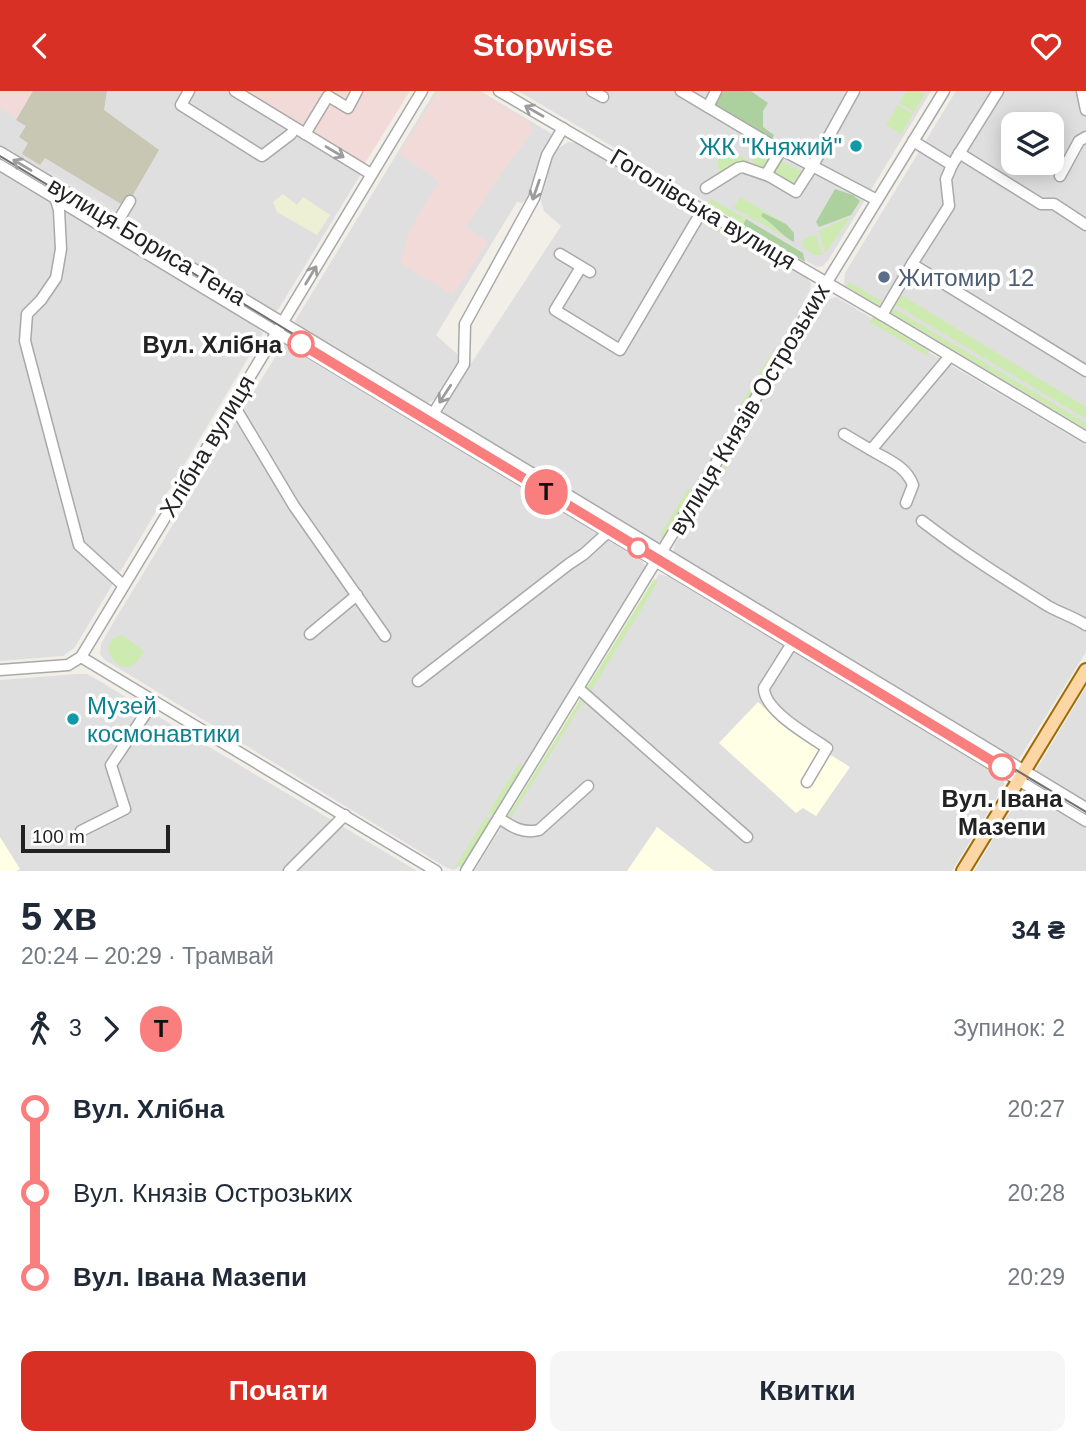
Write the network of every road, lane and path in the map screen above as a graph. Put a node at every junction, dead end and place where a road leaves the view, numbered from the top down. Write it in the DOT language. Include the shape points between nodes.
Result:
graph roads {
  1 [pos="189,91"];
  2 [pos="235,91"];
  3 [pos="357,91"];
  4 [pos="422,91"];
  5 [pos="499,91"];
  6 [pos="592,91"];
  7 [pos="681,91"];
  8 [pos="716,91"];
  9 [pos="854,91"];
  10 [pos="944,91"];
  11 [pos="998,91"];
  12 [pos="1082,91"];
  13 [pos="603,97"];
  14 [pos="708,107"];
  15 [pos="1086,110"];
  16 [pos="295,128"];
  17 [pos="563,128"];
  18 [pos="305,134"];
  19 [pos="1086,137"];
  20 [pos="913,141"];
  21 [pos="781,150"];
  22 [pos="0,152"];
  23 [pos="959,153"];
  24 [pos="0,165"];
  25 [pos="952,165"];
  26 [pos="812,167"];
  27 [pos="371,174"];
  28 [pos="769,176"];
  29 [pos="1060,176"];
  30 [pos="706,188"];
  31 [pos="56,199"];
  32 [pos="877,200"];
  33 [pos="130,201"];
  34 [pos="703,209"];
  35 [pos="117,223"];
  36 [pos="1086,225"];
  37 [pos="111,233"];
  38 [pos="560,254"];
  39 [pos="912,264"];
  40 [pos="826,282"];
  41 [pos="882,315"];
  42 [pos="282,323"];
  43 [pos="276,333"];
  44 [pos="950,356"];
  45 [pos="1086,371"];
  46 [pos="233,404"];
  47 [pos="432,414"];
  48 [pos="426,424"];
  49 [pos="844,434"];
  50 [pos="1086,437"];
  51 [pos="871,450"];
  52 [pos="906,503"];
  53 [pos="922,521"];
  54 [pos="607,533"];
  55 [pos="662,554"];
  56 [pos="656,564"];
  57 [pos="123,585"];
  58 [pos="356,595"];
  59 [pos="1086,625"];
  60 [pos="310,634"];
  61 [pos="385,636"];
  62 [pos="791,645"];
  63 [pos="81,657"];
  64 [pos="0,670"];
  65 [pos="1086,670"];
  66 [pos="418,681"];
  67 [pos="579,689"];
  68 [pos="154,701"];
  69 [pos="1021,776"];
  70 [pos="807,782"];
  71 [pos="587,786"];
  72 [pos="1086,808"];
  73 [pos="345,815"];
  74 [pos="499,818"];
  75 [pos="1086,821"];
  76 [pos="81,831"];
  77 [pos="747,837"];
  78 [pos="289,871"];
  79 [pos="436,871"];
  80 [pos="467,871"];
  81 [pos="963,871"];
  1 -- 16 [label="street" via="181,106 262,156"];
  2 -- 16 [label="street"];
  3 -- 18 [label="street" via="348,108 328,96"];
  4 -- 27 [label="street, Хлібна вулиця"];
  17 -- 5 [label="street, Гоголівська вулиця, one-way"];
  6 -- 13 [label="street"];
  7 -- 14 [label="street"];
  8 -- 14 [label="street"];
  9 -- 26 [label="street"];
  10 -- 20 [label="street, вулиця Князів Острозьких"];
  11 -- 23 [label="street"];
  12 -- 15 [label="street"];
  14 -- 21 [label="street"];
  16 -- 18 [label="street"];
  17 -- 34 [label="street, Гоголівська вулиця"];
  17 -- 47 [label="street, one-way" via="547,155 534,198 465,324 464,364"];
  18 -- 27 [label="street, one-way"];
  19 -- 29 [label="street" via="1079,141"];
  20 -- 25 [label="street"];
  20 -- 32 [label="street, вулиця Князів Острозьких"];
  21 -- 26 [label="street"];
  21 -- 28 [label="street" via="767,170"];
  35 -- 22 [label="street, вулиця Бориса Тена, one-way"];
  23 -- 25 [label="street"];
  23 -- 36 [label="street" via="1041,204 1054,204"];
  24 -- 31 [label="street, вулиця Бориса Тена"];
  25 -- 39 [label="street" via="946,180 949,206"];
  26 -- 28 [label="street" via="796,192"];
  26 -- 32 [label="street"];
  42 -- 27 [label="street, Хлібна вулиця, one-way"];
  28 -- 30 [label="street" via="743,167"];
  31 -- 37 [label="street, вулиця Бориса Тена"];
  31 -- 57 [label="street" via="61,249 56,278 27,314 25,341 79,545"];
  32 -- 40 [label="street, вулиця Князів Острозьких"];
  33 -- 35 [label="street"];
  34 -- 38 [label="street" via="620,350 555,310 586,269"];
  34 -- 40 [label="street, Гоголівська вулиця"];
  35 -- 37 [label="street"];
  35 -- 42 [label="street, вулиця Бориса Тена"];
  37 -- 43 [label="street, вулиця Бориса Тена"];
  39 -- 41 [label="street"];
  39 -- 45 [label="street"];
  40 -- 41 [label="street, Гоголівська вулиця"];
  40 -- 55 [label="street, вулиця Князів Острозьких"];
  41 -- 44 [label="street, Гоголівська вулиця"];
  42 -- 43 [label="street, Хлібна вулиця"];
  42 -- 47 [label="street, вулиця Бориса Тена"];
  43 -- 46 [label="street, Хлібна вулиця"];
  43 -- 48 [label="street, вулиця Бориса Тена"];
  44 -- 50 [label="street, Гоголівська вулиця"];
  44 -- 51 [label="street"];
  46 -- 57 [label="street, Хлібна вулиця"];
  46 -- 58 [label="street"];
  47 -- 48 [label="street"];
  47 -- 55 [label="street, вулиця Бориса Тена"];
  48 -- 54 [label="street, вулиця Бориса Тена"];
  49 -- 51 [label="street"];
  51 -- 52 [label="street" via="910,476 913,485"];
  53 -- 59 [label="street" via="1051,608"];
  54 -- 56 [label="street, вулиця Бориса Тена"];
  54 -- 66 [label="street"];
  55 -- 56 [label="street, вулиця Князів Острозьких"];
  55 -- 69 [label="street, вулиця Бориса Тена"];
  56 -- 62 [label="street, вулиця Бориса Тена"];
  56 -- 67 [label="street, вулиця Князів Острозьких"];
  57 -- 63 [label="street, Хлібна вулиця"];
  58 -- 60 [label="street"];
  58 -- 61 [label="street"];
  62 -- 69 [label="street, вулиця Бориса Тена"];
  62 -- 70 [label="street" via="764,694 787,721 827,748"];
  63 -- 64 [label="street" via="68,665"];
  63 -- 68 [label="street"];
  65 -- 69 [label="main road"];
  67 -- 74 [label="street, вулиця Князів Острозьких"];
  67 -- 77 [label="street"];
  68 -- 73 [label="street"];
  68 -- 76 [label="street" via="111,765 125,809"];
  69 -- 72 [label="street, вулиця Бориса Тена"];
  69 -- 75 [label="street, вулиця Бориса Тена"];
  69 -- 81 [label="main road"];
  71 -- 74 [label="street" via="539,830 518,829"];
  73 -- 78 [label="street"];
  73 -- 79 [label="street"];
  74 -- 80 [label="street, вулиця Князів Острозьких"];
}
